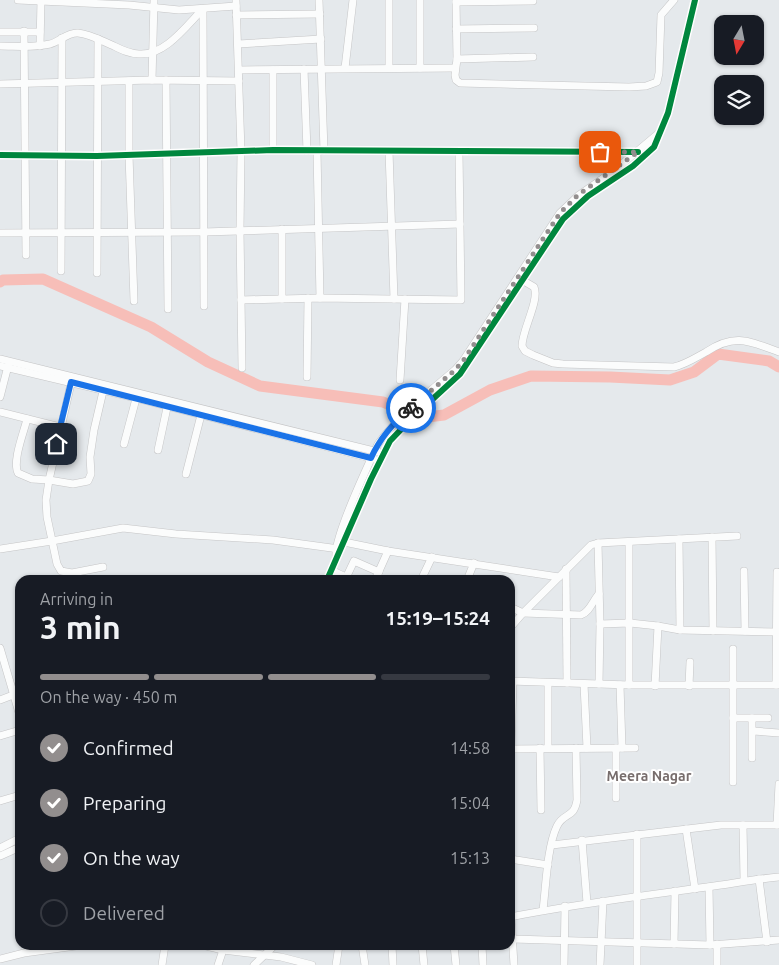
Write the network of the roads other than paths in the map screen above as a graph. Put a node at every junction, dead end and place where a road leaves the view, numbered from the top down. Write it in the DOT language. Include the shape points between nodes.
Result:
graph roads {
  1 [pos="18,0"];
  2 [pos="41,0"];
  3 [pos="154,0"];
  4 [pos="319,0"];
  5 [pos="353,0"];
  6 [pos="388,0"];
  7 [pos="420,0"];
  8 [pos="674,0"];
  9 [pos="695,0"];
  10 [pos="456,1"];
  11 [pos="533,1"];
  12 [pos="104,2"];
  13 [pos="129,3"];
  14 [pos="236,3"];
  15 [pos="154,8"];
  16 [pos="203,9"];
  17 [pos="320,14"];
  18 [pos="236,15"];
  19 [pos="534,28"];
  20 [pos="456,29"];
  21 [pos="24,31"];
  22 [pos="0,32"];
  23 [pos="40,32"];
  24 [pos="62,38"];
  25 [pos="98,39"];
  26 [pos="321,39"];
  27 [pos="238,44"];
  28 [pos="0,46"];
  29 [pos="24,46"];
  30 [pos="40,46"];
  31 [pos="153,53"];
  32 [pos="533,57"];
  33 [pos="456,59"];
  34 [pos="346,68"];
  35 [pos="389,68"];
  36 [pos="420,68"];
  37 [pos="455,68"];
  38 [pos="304,69"];
  39 [pos="322,69"];
  40 [pos="239,70"];
  41 [pos="273,70"];
  42 [pos="152,80"];
  43 [pos="166,80"];
  44 [pos="98,81"];
  45 [pos="129,81"];
  46 [pos="202,81"];
  47 [pos="239,81"];
  48 [pos="61,82"];
  49 [pos="25,83"];
  50 [pos="0,84"];
  51 [pos="662,131"];
  52 [pos="273,150"];
  53 [pos="307,150"];
  54 [pos="241,151"];
  55 [pos="320,151"];
  56 [pos="389,151"];
  57 [pos="204,152"];
  58 [pos="459,152"];
  59 [pos="638,152"];
  60 [pos="166,154"];
  61 [pos="0,155"];
  62 [pos="26,155"];
  63 [pos="62,155"];
  64 [pos="129,155"];
  65 [pos="96,156"];
  66 [pos="564,213"];
  67 [pos="460,224"];
  68 [pos="392,226"];
  69 [pos="318,228"];
  70 [pos="282,229"];
  71 [pos="240,230"];
  72 [pos="167,231"];
  73 [pos="26,232"];
  74 [pos="61,232"];
  75 [pos="96,232"];
  76 [pos="131,232"];
  77 [pos="204,232"];
  78 [pos="0,233"];
  79 [pos="26,255"];
  80 [pos="61,271"];
  81 [pos="97,273"];
  82 [pos="522,280"];
  83 [pos="308,298"];
  84 [pos="320,298"];
  85 [pos="394,298"];
  86 [pos="282,299"];
  87 [pos="405,299"];
  88 [pos="241,300"];
  89 [pos="134,302"];
  90 [pos="204,306"];
  91 [pos="168,309"];
  92 [pos="779,352"];
  93 [pos="0,359"];
  94 [pos="5,365"];
  95 [pos="242,368"];
  96 [pos="307,377"];
  97 [pos="72,380"];
  98 [pos="400,380"];
  99 [pos="448,381"];
  100 [pos="104,388"];
  101 [pos="436,391"];
  102 [pos="137,395"];
  103 [pos="0,397"];
  104 [pos="168,403"];
  105 [pos="202,411"];
  106 [pos="0,412"];
  107 [pos="27,419"];
  108 [pos="60,427"];
  109 [pos="124,444"];
  110 [pos="158,450"];
  111 [pos="375,450"];
  112 [pos="384,453"];
  113 [pos="371,458"];
  114 [pos="380,461"];
  115 [pos="186,474"];
  116 [pos="49,480"];
  117 [pos="737,536"];
  118 [pos="712,538"];
  119 [pos="679,539"];
  120 [pos="52,542"];
  121 [pos="629,542"];
  122 [pos="598,543"];
  123 [pos="0,549"];
  124 [pos="340,549"];
  125 [pos="388,551"];
  126 [pos="432,557"];
  127 [pos="474,563"];
  128 [pos="103,567"];
  129 [pos="566,569"];
  130 [pos="331,570"];
  131 [pos="744,571"];
  132 [pos="379,572"];
  133 [pos="777,572"];
  134 [pos="328,575"];
  135 [pos="340,575"];
  136 [pos="349,575"];
  137 [pos="378,575"];
  138 [pos="423,575"];
  139 [pos="469,575"];
  140 [pos="559,576"];
  141 [pos="599,594"];
  142 [pos="515,609"];
  143 [pos="778,610"];
  144 [pos="523,613"];
  145 [pos="567,614"];
  146 [pos="515,622"];
  147 [pos="630,623"];
  148 [pos="600,624"];
  149 [pos="658,626"];
  150 [pos="680,630"];
  151 [pos="713,631"];
  152 [pos="744,631"];
  153 [pos="777,632"];
  154 [pos="0,648"];
  155 [pos="734,650"];
  156 [pos="690,662"];
  157 [pos="2,663"];
  158 [pos="515,681"];
  159 [pos="548,683"];
  160 [pos="567,683"];
  161 [pos="584,684"];
  162 [pos="599,684"];
  163 [pos="620,685"];
  164 [pos="629,685"];
  165 [pos="733,685"];
  166 [pos="777,685"];
  167 [pos="656,686"];
  168 [pos="689,686"];
  169 [pos="14,695"];
  170 [pos="15,698"];
  171 [pos="0,700"];
  172 [pos="733,718"];
  173 [pos="752,718"];
  174 [pos="768,718"];
  175 [pos="753,731"];
  176 [pos="15,732"];
  177 [pos="779,732"];
  178 [pos="0,736"];
  179 [pos="544,748"];
  180 [pos="576,748"];
  181 [pos="586,748"];
  182 [pos="619,748"];
  183 [pos="635,748"];
  184 [pos="515,749"];
  185 [pos="752,758"];
  186 [pos="733,782"];
  187 [pos="779,784"];
  188 [pos="15,796"];
  189 [pos="616,798"];
  190 [pos="0,801"];
  191 [pos="541,810"];
  192 [pos="743,825"];
  193 [pos="778,825"];
  194 [pos="686,829"];
  195 [pos="637,834"];
  196 [pos="582,840"];
  197 [pos="15,842"];
  198 [pos="552,845"];
  199 [pos="15,848"];
  200 [pos="0,854"];
  201 [pos="515,861"];
  202 [pos="548,865"];
  203 [pos="779,877"];
  204 [pos="759,879"];
  205 [pos="744,880"];
  206 [pos="709,887"];
  207 [pos="695,888"];
  208 [pos="675,891"];
  209 [pos="637,896"];
  210 [pos="602,901"];
  211 [pos="587,903"];
  212 [pos="565,906"];
  213 [pos="543,910"];
  214 [pos="515,915"];
  215 [pos="515,939"];
  216 [pos="779,940"];
  217 [pos="565,941"];
  218 [pos="601,942"];
  219 [pos="767,942"];
  220 [pos="636,944"];
  221 [pos="674,944"];
  222 [pos="713,944"];
  223 [pos="46,950"];
  224 [pos="164,950"];
  225 [pos="223,950"];
  226 [pos="270,950"];
  227 [pos="338,950"];
  228 [pos="363,950"];
  229 [pos="392,950"];
  230 [pos="422,950"];
  231 [pos="454,950"];
  232 [pos="482,950"];
  233 [pos="513,950"];
  234 [pos="265,955"];
  235 [pos="0,959"];
  236 [pos="162,965"];
  237 [pos="218,965"];
  238 [pos="254,965"];
  239 [pos="312,965"];
  240 [pos="336,965"];
  241 [pos="365,965"];
  242 [pos="393,965"];
  243 [pos="424,965"];
  244 [pos="456,965"];
  245 [pos="482,965"];
  246 [pos="514,965"];
  247 [pos="564,965"];
  248 [pos="600,965"];
  249 [pos="637,965"];
  250 [pos="717,965"];
  1 -- 2 [label="street"];
  2 -- 12 [label="street"];
  2 -- 23 [label="street"];
  3 -- 15 [label="street"];
  4 -- 17 [label="street"];
  5 -- 34 [label="street"];
  6 -- 35 [label="street"];
  7 -- 36 [label="street"];
  8 -- 37 [label="street" via="661,15 658,78 653,85 464,84 456,80"];
  9 -- 51 [label="street"];
  10 -- 11 [label="street"];
  10 -- 20 [label="street"];
  12 -- 13 [label="street"];
  13 -- 15 [label="street"];
  14 -- 16 [label="street"];
  14 -- 18 [label="street"];
  15 -- 16 [label="street"];
  15 -- 31 [label="street"];
  16 -- 31 [label="street" via="166,45"];
  16 -- 46 [label="street"];
  17 -- 18 [label="street"];
  17 -- 26 [label="street"];
  18 -- 27 [label="street"];
  19 -- 20 [label="street"];
  20 -- 33 [label="street"];
  21 -- 22 [label="street"];
  21 -- 23 [label="street"];
  21 -- 29 [label="street"];
  23 -- 30 [label="street"];
  24 -- 25 [label="street" via="77,32"];
  24 -- 30 [label="street"];
  24 -- 48 [label="street"];
  25 -- 31 [label="street" via="134,54"];
  25 -- 44 [label="street"];
  26 -- 27 [label="street"];
  26 -- 39 [label="street"];
  27 -- 40 [label="street"];
  28 -- 29 [label="street"];
  29 -- 30 [label="street"];
  29 -- 49 [label="street"];
  31 -- 42 [label="street"];
  32 -- 33 [label="street"];
  33 -- 37 [label="street"];
  34 -- 35 [label="street"];
  34 -- 39 [label="street"];
  35 -- 36 [label="street"];
  36 -- 37 [label="street"];
  38 -- 39 [label="street"];
  38 -- 41 [label="street"];
  38 -- 53 [label="street"];
  39 -- 55 [label="street"];
  40 -- 41 [label="street"];
  40 -- 47 [label="street"];
  41 -- 52 [label="street"];
  42 -- 43 [label="street"];
  42 -- 45 [label="street"];
  43 -- 46 [label="street"];
  43 -- 60 [label="street"];
  44 -- 45 [label="street"];
  44 -- 48 [label="street"];
  44 -- 65 [label="street"];
  45 -- 64 [label="street"];
  46 -- 47 [label="street"];
  46 -- 57 [label="street"];
  47 -- 54 [label="street"];
  48 -- 49 [label="street"];
  48 -- 63 [label="street"];
  49 -- 50 [label="street"];
  49 -- 62 [label="street"];
  51 -- 59 [label="street"];
  51 -- 66 [label="street" via="645,156"];
  52 -- 53 [label="street"];
  52 -- 54 [label="street"];
  53 -- 55 [label="street"];
  54 -- 57 [label="street"];
  54 -- 71 [label="street"];
  55 -- 56 [label="street"];
  55 -- 69 [label="street"];
  56 -- 58 [label="street"];
  56 -- 68 [label="street"];
  57 -- 60 [label="street"];
  57 -- 77 [label="street"];
  58 -- 59 [label="street"];
  58 -- 67 [label="street"];
  59 -- 66 [label="street" via="578,195"];
  60 -- 64 [label="street"];
  60 -- 72 [label="street"];
  61 -- 62 [label="street"];
  62 -- 63 [label="street"];
  62 -- 73 [label="street"];
  63 -- 65 [label="street"];
  63 -- 74 [label="street"];
  64 -- 65 [label="street"];
  64 -- 76 [label="street"];
  65 -- 75 [label="street"];
  66 -- 82 [label="street"];
  66 -- 99 [label="street"];
  67 -- 68 [label="street"];
  67 -- 87 [label="street" via="461,300"];
  68 -- 69 [label="street"];
  68 -- 85 [label="street"];
  69 -- 70 [label="street"];
  69 -- 84 [label="street"];
  70 -- 71 [label="street"];
  70 -- 86 [label="street"];
  71 -- 77 [label="street"];
  71 -- 88 [label="street"];
  72 -- 76 [label="street"];
  72 -- 77 [label="street"];
  72 -- 91 [label="street"];
  73 -- 74 [label="street"];
  73 -- 78 [label="street"];
  73 -- 79 [label="street"];
  74 -- 75 [label="street"];
  74 -- 80 [label="street"];
  75 -- 76 [label="street"];
  75 -- 81 [label="street"];
  76 -- 89 [label="street"];
  77 -- 90 [label="street"];
  82 -- 92 [label="street" via="534,287 536,294 522,346 525,351 553,363 674,368 732,339"];
  82 -- 99 [label="street" via="460,374"];
  83 -- 84 [label="street"];
  83 -- 86 [label="street"];
  83 -- 96 [label="street"];
  84 -- 85 [label="street"];
  85 -- 87 [label="street"];
  86 -- 88 [label="street"];
  87 -- 98 [label="street"];
  88 -- 95 [label="street"];
  93 -- 94 [label="street"];
  94 -- 97 [label="street"];
  94 -- 103 [label="street"];
  97 -- 100 [label="street"];
  97 -- 108 [label="street"];
  99 -- 101 [label="street"];
  100 -- 102 [label="street"];
  100 -- 116 [label="street" via="94,430 88,481 73,484"];
  101 -- 111 [label="street" via="401,416"];
  101 -- 112 [label="street" via="390,441"];
  102 -- 104 [label="street"];
  102 -- 109 [label="street"];
  104 -- 105 [label="street"];
  104 -- 110 [label="street"];
  105 -- 111 [label="street"];
  105 -- 113 [label="street"];
  105 -- 115 [label="street"];
  106 -- 107 [label="street"];
  107 -- 108 [label="street"];
  107 -- 116 [label="street" via="15,468 23,476"];
  108 -- 116 [label="street"];
  111 -- 112 [label="street"];
  111 -- 113 [label="street"];
  112 -- 114 [label="street"];
  113 -- 114 [label="street"];
  113 -- 124 [label="street" via="348,513"];
  114 -- 124 [label="street"];
  116 -- 120 [label="street" via="46,509"];
  117 -- 118 [label="street"];
  118 -- 119 [label="street"];
  118 -- 151 [label="street"];
  119 -- 121 [label="street"];
  119 -- 150 [label="street"];
  120 -- 123 [label="street"];
  120 -- 124 [label="street" via="124,528"];
  120 -- 128 [label="street" via="61,571 72,573"];
  121 -- 122 [label="street"];
  121 -- 147 [label="street"];
  122 -- 129 [label="street" via="587,548"];
  122 -- 141 [label="street"];
  124 -- 125 [label="street"];
  124 -- 130 [label="street"];
  125 -- 126 [label="street"];
  125 -- 132 [label="street"];
  126 -- 127 [label="street"];
  126 -- 138 [label="street"];
  127 -- 139 [label="street"];
  127 -- 140 [label="street"];
  129 -- 140 [label="street"];
  129 -- 145 [label="street"];
  130 -- 134 [label="street"];
  130 -- 135 [label="street"];
  131 -- 152 [label="street"];
  132 -- 136 [label="street" via="354,561"];
  132 -- 137 [label="street"];
  133 -- 143 [label="street"];
  140 -- 144 [label="street"];
  141 -- 145 [label="street" via="586,614"];
  141 -- 148 [label="street"];
  142 -- 144 [label="street"];
  143 -- 153 [label="street"];
  144 -- 145 [label="street"];
  144 -- 146 [label="street"];
  145 -- 160 [label="street"];
  147 -- 148 [label="street"];
  147 -- 149 [label="street"];
  147 -- 164 [label="street"];
  148 -- 162 [label="street"];
  149 -- 150 [label="street"];
  149 -- 167 [label="street"];
  150 -- 151 [label="street"];
  151 -- 152 [label="street"];
  152 -- 153 [label="street"];
  153 -- 166 [label="street"];
  154 -- 157 [label="street"];
  155 -- 165 [label="street"];
  156 -- 168 [label="street"];
  157 -- 169 [label="street"];
  158 -- 159 [label="street"];
  159 -- 160 [label="street"];
  159 -- 179 [label="street"];
  160 -- 161 [label="street"];
  161 -- 162 [label="street"];
  161 -- 181 [label="street"];
  162 -- 163 [label="street"];
  163 -- 164 [label="street"];
  163 -- 182 [label="street"];
  164 -- 167 [label="street"];
  165 -- 166 [label="street"];
  165 -- 168 [label="street"];
  165 -- 172 [label="street"];
  167 -- 168 [label="street"];
  169 -- 170 [label="street"];
  169 -- 171 [label="street"];
  172 -- 173 [label="street"];
  172 -- 186 [label="street"];
  173 -- 174 [label="street"];
  173 -- 175 [label="street"];
  175 -- 177 [label="street"];
  175 -- 185 [label="street"];
  176 -- 178 [label="street"];
  179 -- 180 [label="street"];
  179 -- 184 [label="street"];
  179 -- 191 [label="street"];
  180 -- 181 [label="street"];
  180 -- 198 [label="street" via="578,800 572,814 558,824"];
  181 -- 182 [label="street"];
  182 -- 183 [label="street"];
  182 -- 189 [label="street"];
  187 -- 193 [label="street"];
  188 -- 190 [label="street"];
  192 -- 193 [label="street"];
  192 -- 194 [label="street" via="721,824"];
  192 -- 205 [label="street"];
  194 -- 195 [label="street"];
  194 -- 207 [label="street"];
  195 -- 196 [label="street"];
  195 -- 209 [label="street"];
  196 -- 198 [label="street"];
  196 -- 211 [label="street"];
  197 -- 200 [label="street"];
  198 -- 202 [label="street"];
  199 -- 200 [label="street"];
  201 -- 202 [label="street"];
  202 -- 213 [label="street"];
  203 -- 204 [label="street"];
  204 -- 205 [label="street"];
  204 -- 219 [label="street"];
  205 -- 206 [label="street"];
  206 -- 207 [label="street"];
  206 -- 222 [label="street"];
  207 -- 208 [label="street"];
  208 -- 209 [label="street"];
  208 -- 221 [label="street"];
  209 -- 210 [label="street"];
  209 -- 220 [label="street"];
  210 -- 211 [label="street"];
  210 -- 218 [label="street"];
  211 -- 212 [label="street"];
  212 -- 213 [label="street"];
  212 -- 217 [label="street"];
  213 -- 214 [label="street"];
  215 -- 217 [label="street"];
  216 -- 219 [label="street"];
  217 -- 218 [label="street"];
  217 -- 247 [label="street"];
  218 -- 220 [label="street"];
  218 -- 248 [label="street"];
  219 -- 222 [label="street"];
  220 -- 221 [label="street"];
  220 -- 249 [label="street"];
  221 -- 222 [label="street"];
  222 -- 250 [label="street"];
  223 -- 235 [label="street"];
  224 -- 236 [label="street"];
  225 -- 234 [label="street"];
  225 -- 237 [label="street"];
  226 -- 234 [label="street"];
  227 -- 240 [label="street"];
  228 -- 241 [label="street"];
  229 -- 242 [label="street"];
  230 -- 243 [label="street"];
  231 -- 244 [label="street"];
  232 -- 245 [label="street"];
  233 -- 246 [label="street"];
  234 -- 238 [label="street"];
  234 -- 239 [label="street"];
}
